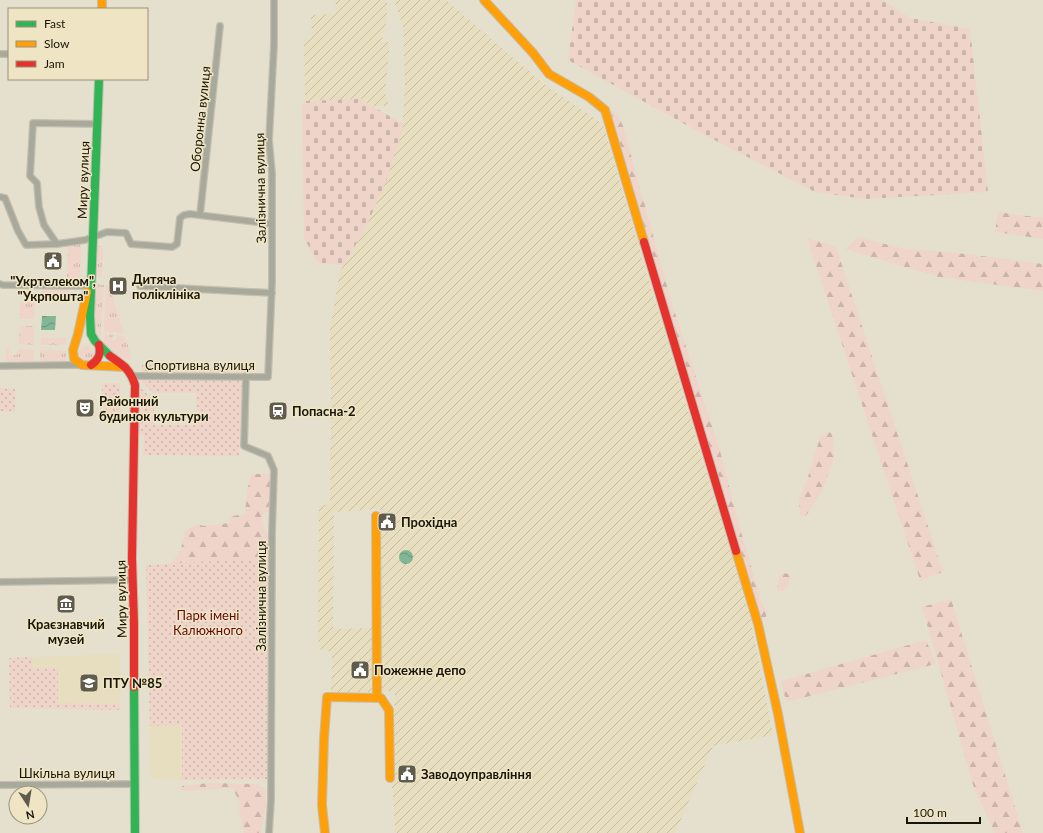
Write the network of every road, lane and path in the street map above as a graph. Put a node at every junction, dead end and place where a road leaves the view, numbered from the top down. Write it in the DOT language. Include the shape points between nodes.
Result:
graph roads {
  1 [pos="274,0"];
  2 [pos="484,0"];
  3 [pos="220,26"];
  4 [pos="99,80"];
  5 [pos="98,124"];
  6 [pos="0,197"];
  7 [pos="200,215"];
  8 [pos="272,224"];
  9 [pos="93,237"];
  10 [pos="57,244"];
  11 [pos="2,284"];
  12 [pos="90,285"];
  13 [pos="140,286"];
  14 [pos="272,293"];
  15 [pos="97,343"];
  16 [pos="75,344"];
  17 [pos="73,357"];
  18 [pos="70,365"];
  19 [pos="91,365"];
  20 [pos="0,366"];
  21 [pos="82,366"];
  22 [pos="125,367"];
  23 [pos="132,376"];
  24 [pos="246,376"];
  25 [pos="268,376"];
  26 [pos="376,516"];
  27 [pos="133,580"];
  28 [pos="0,582"];
  29 [pos="377,698"];
  30 [pos="390,778"];
  31 [pos="134,784"];
  32 [pos="0,785"];
  33 [pos="135,833"];
  34 [pos="269,833"];
  35 [pos="325,833"];
  36 [pos="800,833"];
  1 -- 8 [label="street, Залізнична вулиця" via="269,140"];
  2 -- 36 [label="street" via="549,74 589,97 604,110 758,624"];
  3 -- 7 [label="street, Оборонна вулиця"];
  4 -- 5 [label="street, Миру вулиця"];
  5 -- 9 [label="street, Миру вулиця"];
  5 -- 10 [label="street" via="33,123 30,176 37,183 44,225"];
  6 -- 10 [label="street" via="5,198 26,245"];
  7 -- 8 [label="street"];
  7 -- 9 [label="street" via="190,214 180,218 178,244 172,247 132,244 126,233 107,232"];
  8 -- 14 [label="street, Залізнична вулиця"];
  9 -- 10 [label="street"];
  9 -- 12 [label="street, Миру вулиця"];
  11 -- 12 [label="street"];
  12 -- 15 [label="street" via="91,334"];
  12 -- 16 [label="street"];
  13 -- 14 [label="street"];
  14 -- 25 [label="street, Залізнична вулиця"];
  15 -- 16 [label="street" via="86,338"];
  15 -- 19 [label="street" via="100,356"];
  15 -- 22 [label="street, Миру вулиця"];
  16 -- 17 [label="street"];
  17 -- 18 [label="street"];
  17 -- 21 [label="street"];
  18 -- 20 [label="street"];
  18 -- 21 [label="street"];
  19 -- 21 [label="street"];
  19 -- 22 [label="street"];
  22 -- 23 [label="street, Миру вулиця"];
  23 -- 24 [label="street, Спортивна вулиця"];
  23 -- 27 [label="street, Миру вулиця" via="135,385"];
  24 -- 25 [label="street, Спортивна вулиця"];
  24 -- 34 [label="street, Залізнична вулиця" via="244,446 268,456 274,470"];
  26 -- 29 [label="street"];
  27 -- 28 [label="street"];
  27 -- 31 [label="street, Миру вулиця"];
  29 -- 30 [label="street" via="381,698 390,710"];
  29 -- 35 [label="street" via="328,697 322,805"];
  31 -- 32 [label="street, Шкільна вулиця"];
  31 -- 33 [label="street, Миру вулиця"];
}
